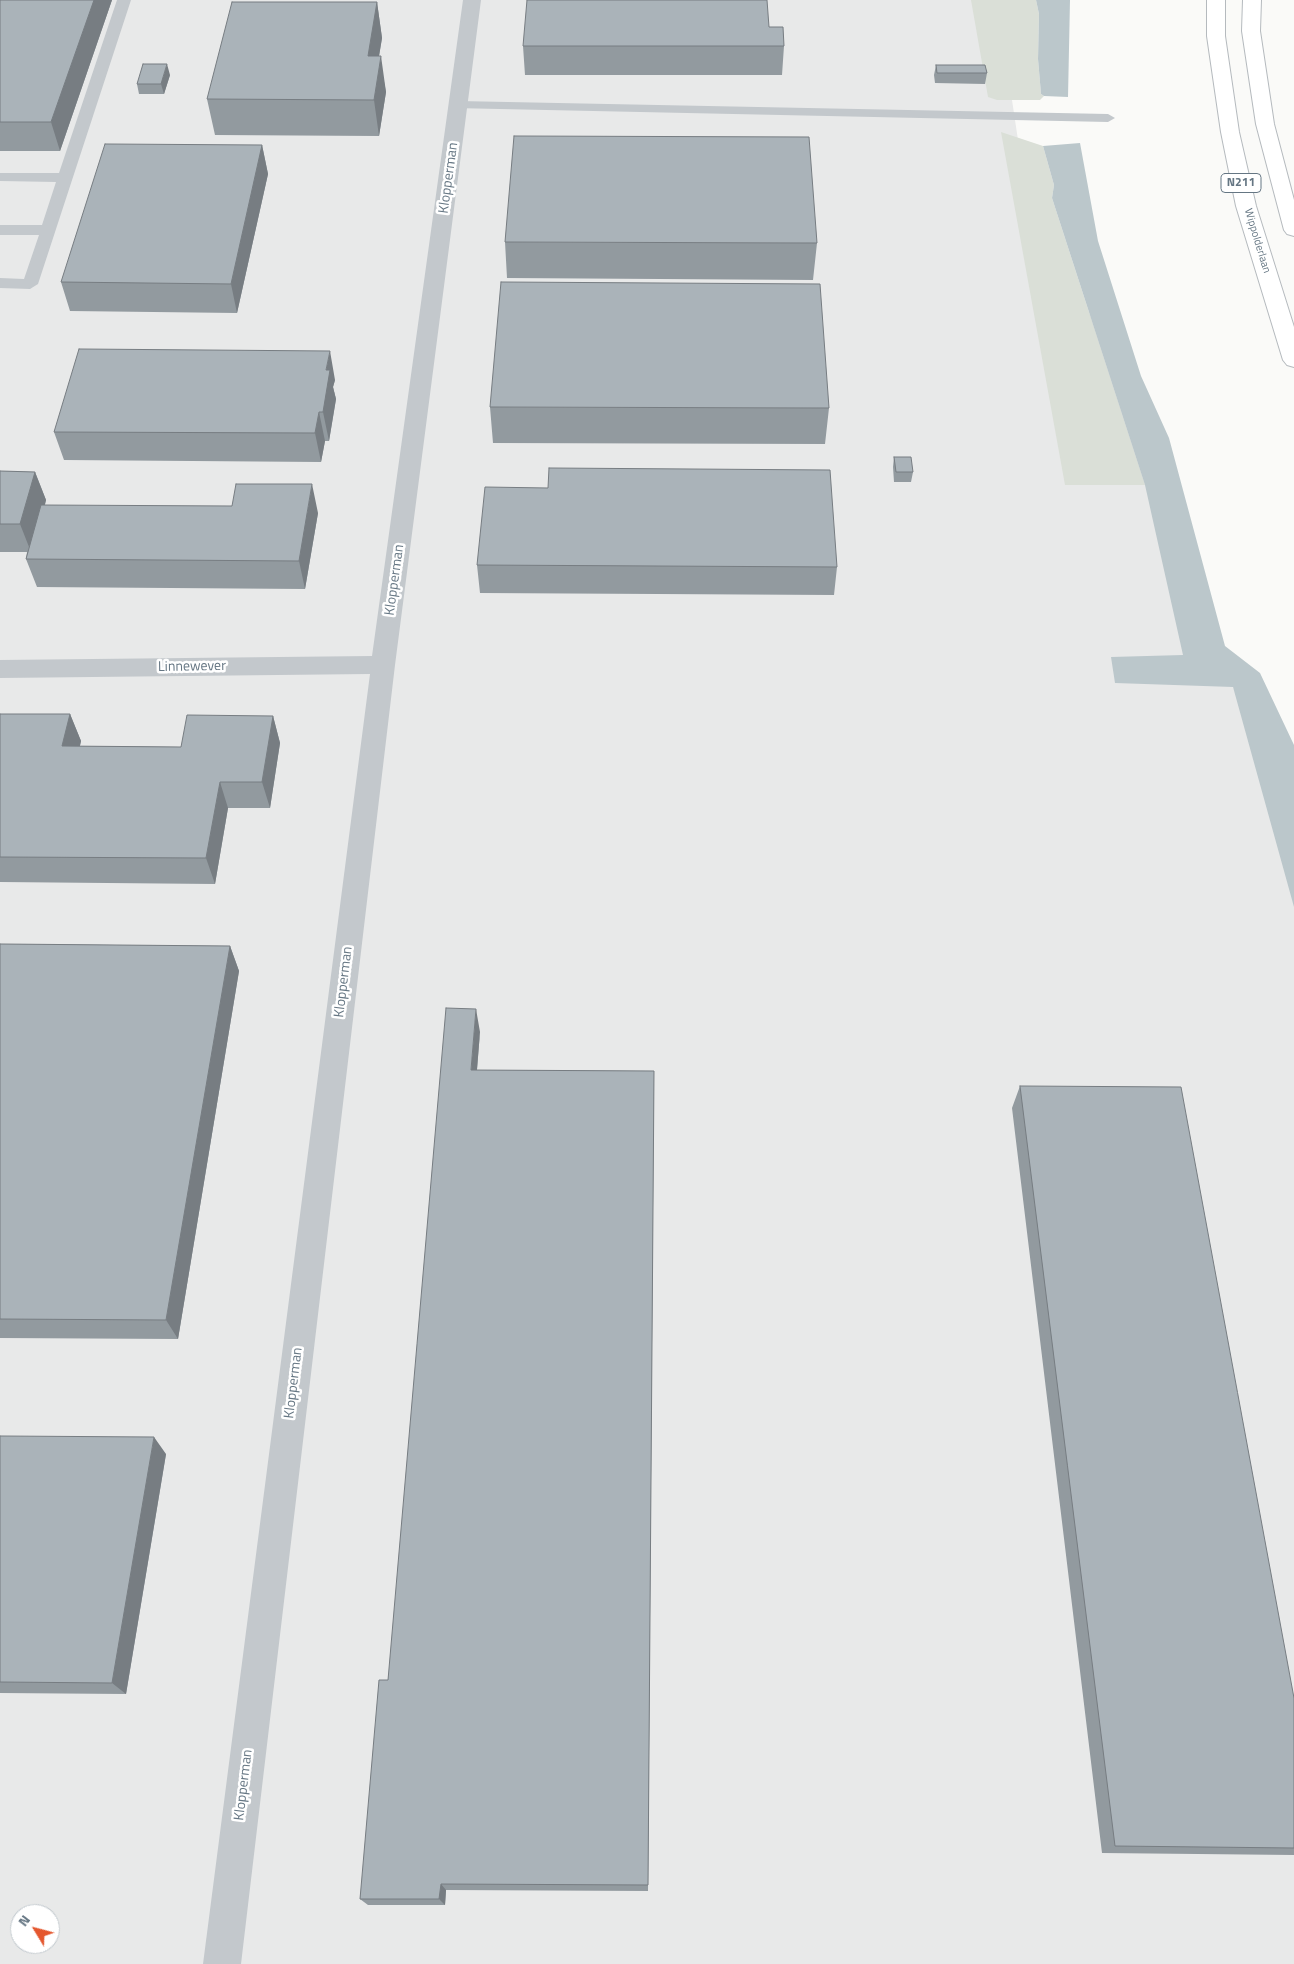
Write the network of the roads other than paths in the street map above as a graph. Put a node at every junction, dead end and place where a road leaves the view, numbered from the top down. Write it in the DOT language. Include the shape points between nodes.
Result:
graph roads {
  1 [pos="124,0"];
  2 [pos="472,0"];
  3 [pos="1216,0"];
  4 [pos="1252,0"];
  5 [pos="458,106"];
  6 [pos="1108,118"];
  7 [pos="0,177"];
  8 [pos="65,178"];
  9 [pos="0,230"];
  10 [pos="48,230"];
  11 [pos="1294,230"];
  12 [pos="0,284"];
  13 [pos="1294,360"];
  14 [pos="383,665"];
  15 [pos="0,669"];
  16 [pos="222,1964"];
  1 -- 8 [label="lane"];
  2 -- 5 [label="street, Klopperman"];
  3 -- 13 [label="main road, Wippolderlaan / N211" via="1216,36 1230,132 1244,196"];
  4 -- 11 [label="main road, N211" via="1251,30 1265,124"];
  5 -- 6 [label="lane"];
  5 -- 14 [label="street, Klopperman"];
  7 -- 8 [label="lane"];
  8 -- 10 [label="lane"];
  9 -- 10 [label="lane"];
  10 -- 12 [label="lane" via="30,284"];
  14 -- 15 [label="street, Linnewever"];
  14 -- 16 [label="street, Klopperman"];
}
